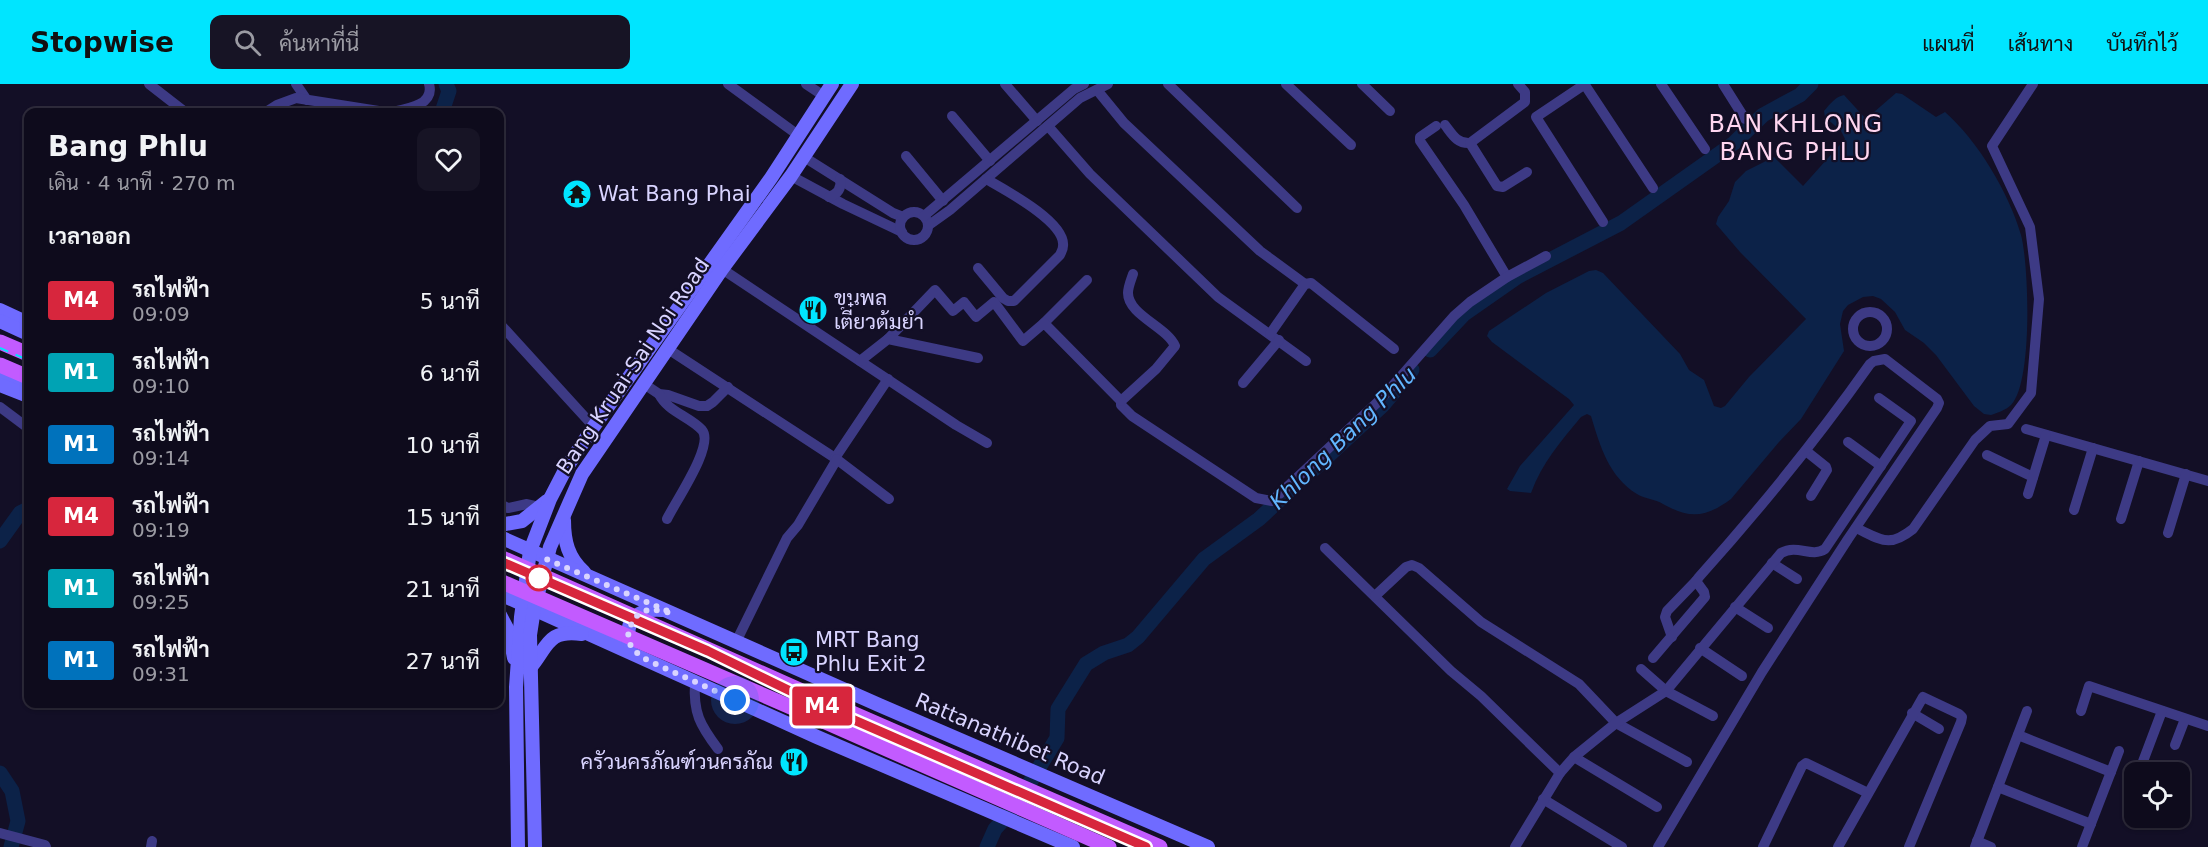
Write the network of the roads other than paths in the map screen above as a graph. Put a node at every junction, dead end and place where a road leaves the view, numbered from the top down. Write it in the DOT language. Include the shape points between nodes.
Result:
graph roads {
  1 [pos="149,84"];
  2 [pos="296,84"];
  3 [pos="429,84"];
  4 [pos="728,84"];
  5 [pos="806,84"];
  6 [pos="852,84"];
  7 [pos="1005,84"];
  8 [pos="1084,84"];
  9 [pos="1108,84"];
  10 [pos="1168,84"];
  11 [pos="1286,84"];
  12 [pos="1362,84"];
  13 [pos="1518,84"];
  14 [pos="1661,84"];
  15 [pos="1723,84"];
  16 [pos="2032,84"];
  17 [pos="1585,85"];
  18 [pos="828,90"];
  19 [pos="1097,90"];
  20 [pos="307,100"];
  21 [pos="180,108"];
  22 [pos="272,108"];
  23 [pos="359,108"];
  24 [pos="411,108"];
  25 [pos="1390,111"];
  26 [pos="952,116"];
  27 [pos="1745,119"];
  28 [pos="1037,121"];
  29 [pos="1048,126"];
  30 [pos="798,135"];
  31 [pos="1470,143"];
  32 [pos="1352,145"];
  33 [pos="1705,149"];
  34 [pos="906,156"];
  35 [pos="804,157"];
  36 [pos="990,161"];
  37 [pos="1527,172"];
  38 [pos="791,176"];
  39 [pos="840,179"];
  40 [pos="986,179"];
  41 [pos="1653,188"];
  42 [pos="829,197"];
  43 [pos="943,201"];
  44 [pos="1297,208"];
  45 [pos="903,217"];
  46 [pos="926,221"];
  47 [pos="1603,222"];
  48 [pos="902,232"];
  49 [pos="1546,256"];
  50 [pos="978,267"];
  51 [pos="722,269"];
  52 [pos="1133,274"];
  53 [pos="1508,277"];
  54 [pos="1087,280"];
  55 [pos="1305,284"];
  56 [pos="0,310"];
  57 [pos="0,321"];
  58 [pos="24,321"];
  59 [pos="1044,323"];
  60 [pos="504,328"];
  61 [pos="24,331"];
  62 [pos="1275,337"];
  63 [pos="888,339"];
  64 [pos="0,342"];
  65 [pos="1876,345"];
  66 [pos="668,349"];
  67 [pos="1394,349"];
  68 [pos="24,352"];
  69 [pos="978,358"];
  70 [pos="1881,359"];
  71 [pos="860,361"];
  72 [pos="1306,361"];
  73 [pos="0,365"];
  74 [pos="24,375"];
  75 [pos="888,379"];
  76 [pos="1243,383"];
  77 [pos="644,384"];
  78 [pos="1,385"];
  79 [pos="24,387"];
  80 [pos="728,387"];
  81 [pos="24,394"];
  82 [pos="659,394"];
  83 [pos="1879,398"];
  84 [pos="1121,401"];
  85 [pos="0,408"];
  86 [pos="24,425"];
  87 [pos="594,427"];
  88 [pos="2026,429"];
  89 [pos="2046,435"];
  90 [pos="1848,442"];
  91 [pos="987,443"];
  92 [pos="2093,448"];
  93 [pos="1806,451"];
  94 [pos="1987,455"];
  95 [pos="836,459"];
  96 [pos="2139,461"];
  97 [pos="1881,466"];
  98 [pos="2186,474"];
  99 [pos="2034,477"];
  100 [pos="2208,481"];
  101 [pos="2028,494"];
  102 [pos="1811,496"];
  103 [pos="889,499"];
  104 [pos="504,506"];
  105 [pos="544,508"];
  106 [pos="2074,510"];
  107 [pos="667,519"];
  108 [pos="2121,519"];
  109 [pos="562,520"];
  110 [pos="504,525"];
  111 [pos="1856,528"];
  112 [pos="2168,533"];
  113 [pos="504,539"];
  114 [pos="1325,548"];
  115 [pos="530,551"];
  116 [pos="504,559"];
  117 [pos="546,559"];
  118 [pos="1772,563"];
  119 [pos="589,577"];
  120 [pos="1797,579"];
  121 [pos="1696,581"];
  122 [pos="504,583"];
  123 [pos="504,596"];
  124 [pos="1375,596"];
  125 [pos="528,607"];
  126 [pos="1735,607"];
  127 [pos="672,613"];
  128 [pos="504,624"];
  129 [pos="1768,628"];
  130 [pos="1672,637"];
  131 [pos="736,642"];
  132 [pos="615,645"];
  133 [pos="1700,648"];
  134 [pos="1653,658"];
  135 [pos="647,660"];
  136 [pos="530,668"];
  137 [pos="1641,669"];
  138 [pos="1742,676"];
  139 [pos="695,682"];
  140 [pos="516,687"];
  141 [pos="1666,691"];
  142 [pos="2027,711"];
  143 [pos="2081,711"];
  144 [pos="2162,711"];
  145 [pos="1912,713"];
  146 [pos="1713,716"];
  147 [pos="2185,718"];
  148 [pos="1616,723"];
  149 [pos="2208,726"];
  150 [pos="1939,729"];
  151 [pos="2018,735"];
  152 [pos="2175,745"];
  153 [pos="718,749"];
  154 [pos="2120,752"];
  155 [pos="1574,757"];
  156 [pos="1687,762"];
  157 [pos="2143,762"];
  158 [pos="2111,772"];
  159 [pos="1560,773"];
  160 [pos="1998,787"];
  161 [pos="1868,793"];
  162 [pos="1543,799"];
  163 [pos="1657,807"];
  164 [pos="2091,824"];
  165 [pos="0,833"];
  166 [pos="1976,844"];
  167 [pos="46,847"];
  168 [pos="518,847"];
  169 [pos="535,847"];
  170 [pos="1073,847"];
  171 [pos="1109,847"];
  172 [pos="1160,847"];
  173 [pos="1208,847"];
  174 [pos="1515,847"];
  175 [pos="1622,847"];
  176 [pos="1658,847"];
  177 [pos="1763,847"];
  178 [pos="1838,847"];
  179 [pos="1909,847"];
  180 [pos="1991,847"];
  181 [pos="2082,847"];
  1 -- 21 [label="street"];
  2 -- 20 [label="street"];
  3 -- 24 [label="street" via="427,101"];
  4 -- 30 [label="street"];
  5 -- 18 [label="street"];
  6 -- 35 [label="main road, Bang Kruai-Sai Noi Road"];
  7 -- 28 [label="street"];
  8 -- 28 [label="street"];
  9 -- 19 [label="street"];
  10 -- 44 [label="street"];
  11 -- 32 [label="street"];
  12 -- 25 [label="street"];
  13 -- 31 [label="street" via="1525,92 1524,102"];
  14 -- 33 [label="street"];
  15 -- 27 [label="street"];
  16 -- 111 [label="street" via="1992,146 2030,227 2039,299 2031,393 2008,424 1990,426 1975,440 1913,529 1899,540 1887,541"];
  17 -- 41 [label="street"];
  17 -- 47 [label="street" via="1536,117"];
  18 -- 30 [label="main road, Bang Kruai-Sai Noi Road"];
  19 -- 29 [label="street"];
  19 -- 55 [label="street" via="1124,123 1260,251"];
  20 -- 22 [label="street" via="296,98"];
  20 -- 23 [label="street"];
  26 -- 36 [label="street"];
  28 -- 36 [label="street"];
  29 -- 40 [label="street"];
  29 -- 62 [label="street" via="1090,174 1218,297"];
  30 -- 87 [label="main road, Bang Kruai-Sai Noi Road"];
  31 -- 37 [label="street" via="1497,186 1503,187"];
  31 -- 53 [label="street" via="1462,143 1440,125 1420,137"];
  34 -- 43 [label="street"];
  35 -- 38 [label="main road, Bang Kruai-Sai Noi Road"];
  35 -- 39 [label="street"];
  36 -- 43 [label="street"];
  38 -- 42 [label="street"];
  38 -- 51 [label="main road, Bang Kruai-Sai Noi Road"];
  39 -- 42 [label="street" via="839,190"];
  39 -- 45 [label="street"];
  40 -- 46 [label="street"];
  40 -- 50 [label="street" via="1050,221 1064,246 1060,255 1014,301 1003,298"];
  42 -- 48 [label="street"];
  43 -- 46 [label="street"];
  45 -- 46 [label="street" via="914,212"];
  45 -- 48 [label="street"];
  46 -- 48 [label="street" via="925,236 915,240"];
  49 -- 53 [label="street"];
  51 -- 66 [label="main road, Bang Kruai-Sai Noi Road"];
  51 -- 71 [label="street"];
  52 -- 84 [label="street" via="1129,300 1175,346"];
  53 -- 84 [label="street" via="1454,316 1380,400 1272,501 1256,498 1132,416"];
  54 -- 59 [label="street"];
  55 -- 62 [label="street"];
  55 -- 67 [label="street" via="1317,286"];
  56 -- 58 [label="main road"];
  57 -- 61 [label="main road"];
  59 -- 63 [label="street" via="1023,341 994,302 976,317 964,302 952,311 935,290"];
  59 -- 84 [label="street"];
  60 -- 87 [label="street"];
  62 -- 72 [label="street"];
  62 -- 76 [label="street"];
  63 -- 69 [label="street"];
  63 -- 71 [label="street"];
  64 -- 68 [label="main road"];
  65 -- 70 [label="street"];
  66 -- 77 [label="main road, Bang Kruai-Sai Noi Road"];
  66 -- 80 [label="street"];
  70 -- 93 [label="street" via="1869,364"];
  70 -- 111 [label="street" via="1939,403"];
  71 -- 75 [label="street"];
  73 -- 74 [label="main road"];
  75 -- 91 [label="street"];
  75 -- 95 [label="street"];
  77 -- 82 [label="street"];
  77 -- 109 [label="main road, Bang Kruai-Sai Noi Road" via="582,474"];
  78 -- 79 [label="main road"];
  78 -- 81 [label="main road"];
  80 -- 82 [label="street" via="707,406"];
  80 -- 95 [label="street"];
  82 -- 107 [label="street" via="668,406 703,431 706,441 702,456"];
  83 -- 97 [label="street" via="1911,422"];
  85 -- 86 [label="street"];
  87 -- 105 [label="main road, Bang Kruai-Sai Noi Road"];
  88 -- 89 [label="street"];
  89 -- 92 [label="street"];
  89 -- 99 [label="street"];
  90 -- 97 [label="street"];
  92 -- 96 [label="street"];
  92 -- 106 [label="street"];
  93 -- 102 [label="street" via="1827,470"];
  93 -- 121 [label="street"];
  94 -- 99 [label="street"];
  95 -- 103 [label="street"];
  95 -- 131 [label="street" via="787,538"];
  96 -- 98 [label="street"];
  96 -- 108 [label="street"];
  97 -- 118 [label="street" via="1825,549 1814,553 1788,550"];
  98 -- 100 [label="street"];
  98 -- 112 [label="street"];
  99 -- 101 [label="street"];
  104 -- 105 [label="street" via="527,504"];
  105 -- 109 [label="main road"];
  105 -- 110 [label="main road"];
  105 -- 115 [label="main road, Bang Kruai-Sai Noi Road"];
  109 -- 117 [label="main road, Bang Kruai-Sai Noi Road"];
  109 -- 119 [label="main road" via="572,560"];
  111 -- 176 [label="street" via="1762,672"];
  113 -- 115 [label="main road, Rattanathibet Road"];
  114 -- 124 [label="street"];
  115 -- 117 [label="main road, Rattanathibet Road"];
  115 -- 125 [label="main road, Bang Kruai-Sai Noi Road"];
  116 -- 172 [label="main road, Rattanathibet Road, bridge"];
  117 -- 119 [label="main road, Rattanathibet Road"];
  117 -- 125 [label="main road, Bang Kruai-Sai Noi Road"];
  118 -- 120 [label="street"];
  118 -- 126 [label="street"];
  119 -- 127 [label="main road, Rattanathibet Road"];
  121 -- 130 [label="street" via="1666,611"];
  121 -- 130 [label="street" via="1705,597"];
  122 -- 171 [label="main road, bridge"];
  123 -- 125 [label="main road"];
  124 -- 148 [label="street" via="1406,567 1419,568 1481,622 1579,684"];
  124 -- 159 [label="street"];
  125 -- 132 [label="main road"];
  125 -- 136 [label="main road, Bang Kruai-Sai Noi Road"];
  125 -- 140 [label="main road, Bang Kruai-Sai Noi Road"];
  126 -- 129 [label="street"];
  126 -- 133 [label="street"];
  127 -- 131 [label="main road, Rattanathibet Road"];
  127 -- 135 [label="main road" via="649,609 630,624 629,642"];
  128 -- 140 [label="main road" via="513,648"];
  130 -- 134 [label="street"];
  131 -- 173 [label="main road, Rattanathibet Road"];
  132 -- 135 [label="main road"];
  132 -- 136 [label="main road" via="566,633 544,645"];
  133 -- 138 [label="street"];
  133 -- 141 [label="street"];
  135 -- 139 [label="main road"];
  136 -- 169 [label="main road, Bang Kruai-Sai Noi Road"];
  137 -- 141 [label="street"];
  139 -- 153 [label="street" via="695,708"];
  139 -- 170 [label="main road"];
  140 -- 168 [label="main road, Bang Kruai-Sai Noi Road"];
  141 -- 146 [label="street"];
  141 -- 148 [label="street"];
  142 -- 151 [label="street"];
  143 -- 144 [label="street" via="2089,686"];
  144 -- 147 [label="street"];
  144 -- 157 [label="street"];
  145 -- 150 [label="street"];
  145 -- 161 [label="street"];
  145 -- 179 [label="street" via="1923,697 1962,717"];
  147 -- 149 [label="street"];
  147 -- 152 [label="street"];
  148 -- 155 [label="street"];
  148 -- 156 [label="street"];
  151 -- 158 [label="street"];
  151 -- 160 [label="street"];
  154 -- 158 [label="street"];
  155 -- 159 [label="street"];
  155 -- 163 [label="street"];
  158 -- 164 [label="street"];
  159 -- 162 [label="street"];
  160 -- 164 [label="street"];
  160 -- 166 [label="street"];
  161 -- 177 [label="street" via="1806,763"];
  161 -- 178 [label="street"];
  162 -- 174 [label="street"];
  162 -- 175 [label="street"];
  164 -- 181 [label="street"];
  165 -- 167 [label="street"];
  166 -- 180 [label="street"];
}
